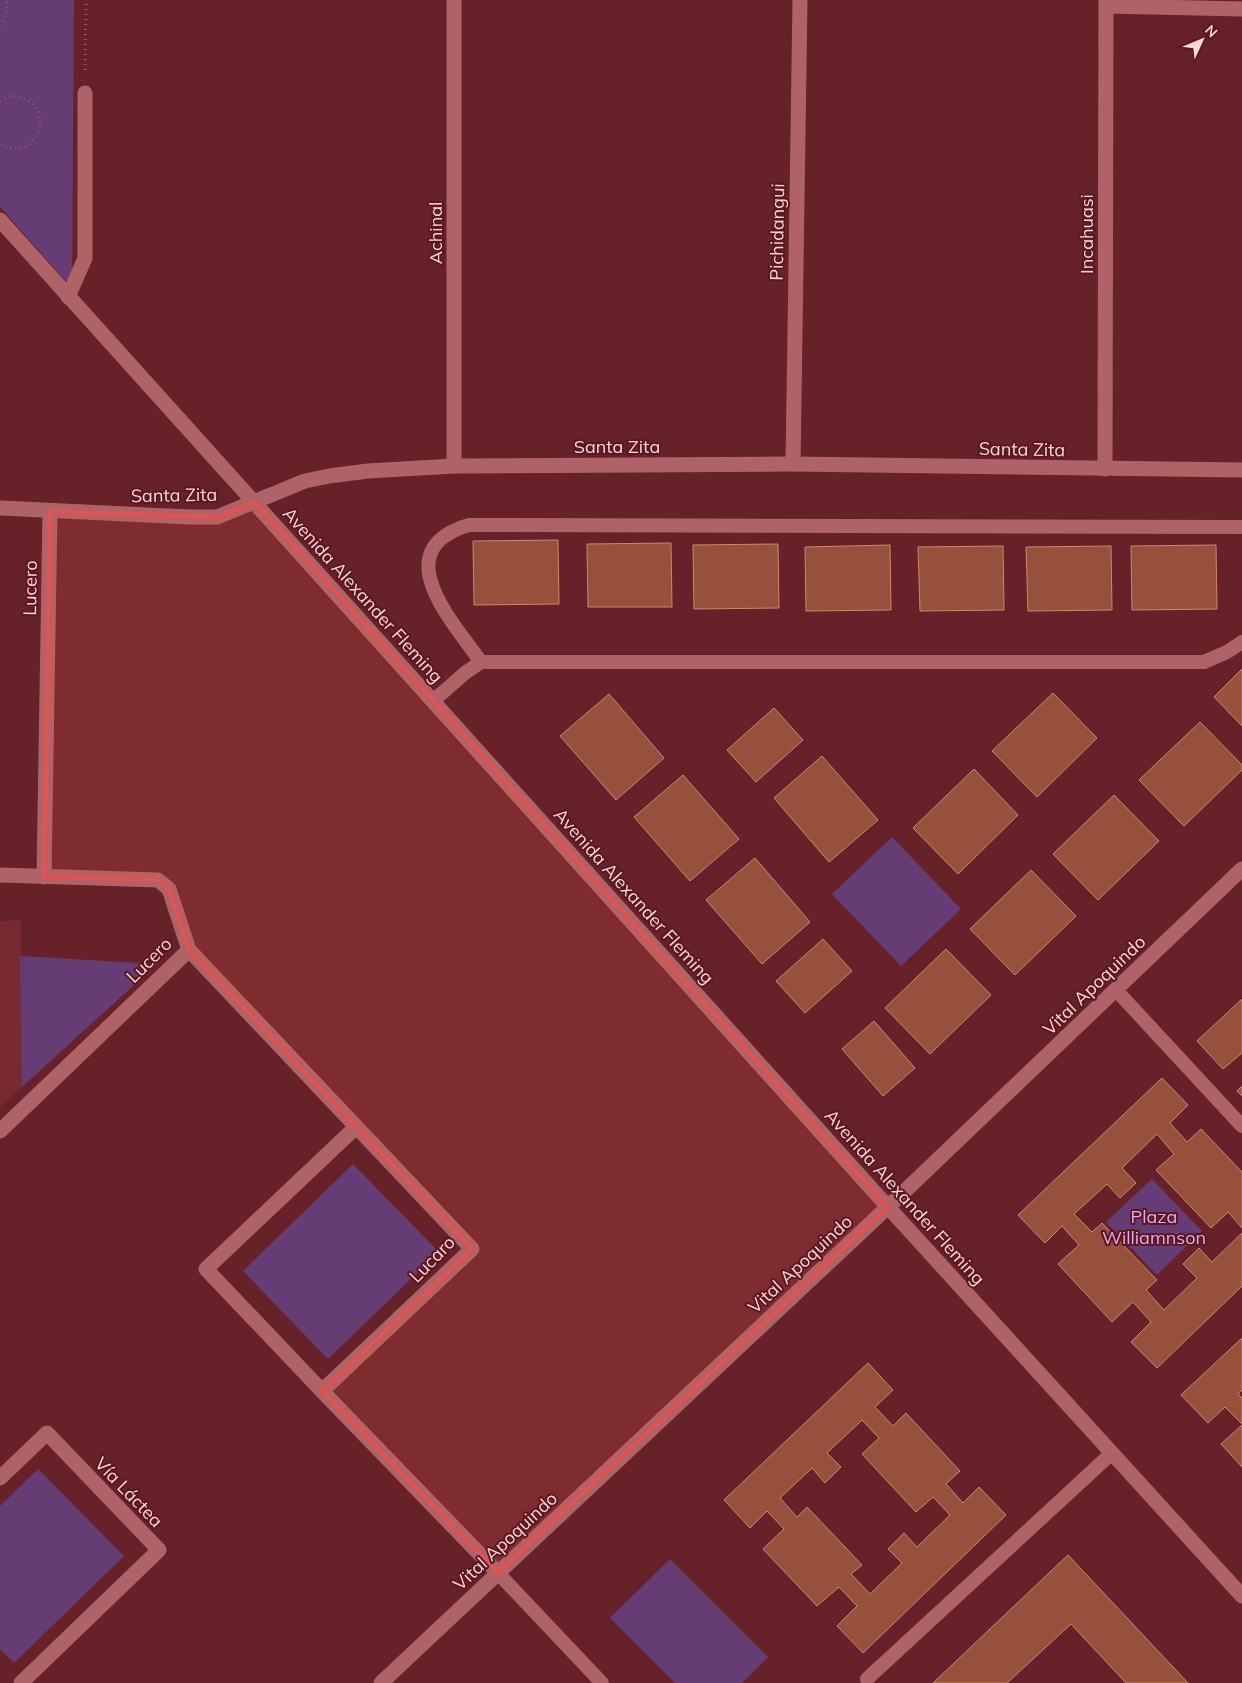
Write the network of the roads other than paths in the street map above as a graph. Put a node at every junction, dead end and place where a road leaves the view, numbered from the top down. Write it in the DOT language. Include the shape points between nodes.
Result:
graph roads {
  1 [pos="454,0"];
  2 [pos="800,0"];
  3 [pos="1106,3"];
  4 [pos="1181,4"];
  5 [pos="1242,8"];
  6 [pos="84,93"];
  7 [pos="0,220"];
  8 [pos="68,297"];
  9 [pos="793,464"];
  10 [pos="454,466"];
  11 [pos="1105,469"];
  12 [pos="1242,470"];
  13 [pos="255,502"];
  14 [pos="0,508"];
  15 [pos="50,511"];
  16 [pos="1242,527"];
  17 [pos="1242,642"];
  18 [pos="481,662"];
  19 [pos="433,701"];
  20 [pos="1242,869"];
  21 [pos="0,875"];
  22 [pos="44,877"];
  23 [pos="188,950"];
  24 [pos="1116,990"];
  25 [pos="1242,1126"];
  26 [pos="356,1127"];
  27 [pos="0,1131"];
  28 [pos="888,1207"];
  29 [pos="322,1391"];
  30 [pos="1112,1453"];
  31 [pos="0,1478"];
  32 [pos="498,1573"];
  33 [pos="1242,1596"];
  34 [pos="867,1679"];
  35 [pos="21,1683"];
  36 [pos="381,1683"];
  37 [pos="602,1683"];
  1 -- 10 [label="street, Achinal"];
  2 -- 9 [label="street, Pichidangui"];
  3 -- 4 [label="street"];
  3 -- 11 [label="street, Incahuasi"];
  4 -- 5 [label="street"];
  6 -- 8 [label="street" via="85,258"];
  7 -- 8 [label="street, Avenida Alexander Fleming"];
  8 -- 13 [label="street, Avenida Alexander Fleming"];
  9 -- 10 [label="street, Santa Zita"];
  9 -- 11 [label="street, Santa Zita"];
  10 -- 13 [label="street, Santa Zita" via="329,476 305,481"];
  11 -- 12 [label="street, Santa Zita"];
  13 -- 15 [label="street, Santa Zita" via="217,516"];
  13 -- 19 [label="street, Avenida Alexander Fleming"];
  14 -- 15 [label="street, Santa Zita"];
  15 -- 22 [label="street, Lucero"];
  16 -- 18 [label="lane" via="469,525 443,537 434,548 428,573 436,598"];
  17 -- 18 [label="lane" via="1204,662"];
  18 -- 19 [label="lane"];
  19 -- 28 [label="street, Avenida Alexander Fleming"];
  20 -- 24 [label="street, Vital Apoquindo"];
  21 -- 22 [label="street, Lucero"];
  22 -- 23 [label="street, Lucero" via="158,880 169,890"];
  23 -- 26 [label="street, Lucaro"];
  23 -- 27 [label="street, Lucero"];
  24 -- 25 [label="lane"];
  24 -- 28 [label="street, Vital Apoquindo"];
  26 -- 29 [label="street, Lucaro" via="472,1249"];
  26 -- 29 [label="street" via="206,1269"];
  28 -- 30 [label="street, Avenida Alexander Fleming"];
  28 -- 32 [label="street, Vital Apoquindo"];
  29 -- 32 [label="street"];
  30 -- 33 [label="street, Avenida Alexander Fleming"];
  30 -- 34 [label="lane"];
  31 -- 35 [label="street, Vía Láctea" via="47,1433 159,1550"];
  32 -- 36 [label="street, Vital Apoquindo"];
  32 -- 37 [label="lane"];
}
